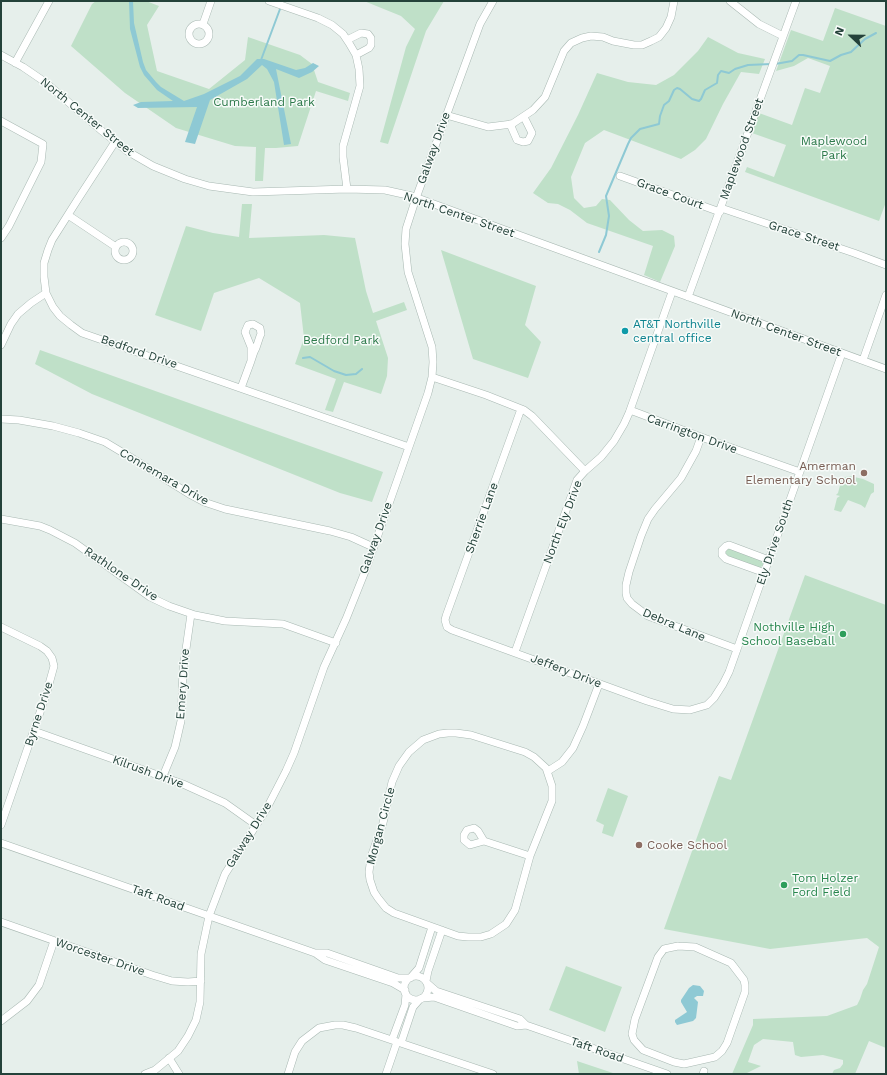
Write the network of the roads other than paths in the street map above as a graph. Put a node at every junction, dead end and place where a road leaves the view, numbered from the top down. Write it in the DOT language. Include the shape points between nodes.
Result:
graph roads {
  1 [pos="49,1"];
  2 [pos="211,1"];
  3 [pos="269,1"];
  4 [pos="493,1"];
  5 [pos="674,1"];
  6 [pos="730,1"];
  7 [pos="796,1"];
  8 [pos="203,24"];
  9 [pos="783,36"];
  10 [pos="347,40"];
  11 [pos="1,55"];
  12 [pos="356,55"];
  13 [pos="15,63"];
  14 [pos="446,115"];
  15 [pos="524,117"];
  16 [pos="1,121"];
  17 [pos="510,124"];
  18 [pos="115,142"];
  19 [pos="620,176"];
  20 [pos="347,189"];
  21 [pos="416,198"];
  22 [pos="720,210"];
  23 [pos="68,215"];
  24 [pos="1,238"];
  25 [pos="116,247"];
  26 [pos="886,265"];
  27 [pos="672,292"];
  28 [pos="46,293"];
  29 [pos="886,294"];
  30 [pos="688,297"];
  31 [pos="1,345"];
  32 [pos="842,353"];
  33 [pos="863,360"];
  34 [pos="251,361"];
  35 [pos="886,369"];
  36 [pos="432,377"];
  37 [pos="241,388"];
  38 [pos="521,409"];
  39 [pos="630,410"];
  40 [pos="1,419"];
  41 [pos="701,437"];
  42 [pos="409,447"];
  43 [pos="585,471"];
  44 [pos="800,472"];
  45 [pos="1,519"];
  46 [pos="373,547"];
  47 [pos="769,560"];
  48 [pos="765,573"];
  49 [pos="191,614"];
  50 [pos="1,627"];
  51 [pos="448,627"];
  52 [pos="336,643"];
  53 [pos="737,649"];
  54 [pos="515,652"];
  55 [pos="598,684"];
  56 [pos="685,710"];
  57 [pos="34,731"];
  58 [pos="548,771"];
  59 [pos="163,776"];
  60 [pos="1,825"];
  61 [pos="256,825"];
  62 [pos="484,841"];
  63 [pos="1,843"];
  64 [pos="530,856"];
  65 [pos="209,916"];
  66 [pos="1,922"];
  67 [pos="432,927"];
  68 [pos="442,930"];
  69 [pos="54,941"];
  70 [pos="315,953"];
  71 [pos="411,977"];
  72 [pos="201,981"];
  73 [pos="427,983"];
  74 [pos="405,992"];
  75 [pos="421,998"];
  76 [pos="1,1021"];
  77 [pos="526,1025"];
  78 [pos="397,1042"];
  79 [pos="716,1057"];
  80 [pos="170,1058"];
  81 [pos="156,1072"];
  82 [pos="145,1074"];
  83 [pos="179,1074"];
  84 [pos="288,1074"];
  85 [pos="386,1074"];
  86 [pos="492,1074"];
  87 [pos="667,1074"];
  1 -- 13 [label="street"];
  2 -- 8 [label="street"];
  3 -- 10 [label="street" via="325,21"];
  4 -- 14 [label="street, Galway Drive" via="480,24"];
  5 -- 15 [label="street" via="666,28 651,42 634,45 591,36 571,43 564,51 544,97"];
  6 -- 9 [label="street" via="759,24"];
  7 -- 9 [label="street, Maplewood Street"];
  9 -- 22 [label="street, Maplewood Street"];
  10 -- 12 [label="street"];
  10 -- 12 [label="street" via="361,33 368,34 371,38 369,48"];
  11 -- 13 [label="street, North Center Street"];
  12 -- 20 [label="street" via="360,86 343,146"];
  13 -- 18 [label="street, North Center Street" via="45,82"];
  14 -- 17 [label="street" via="488,127"];
  14 -- 21 [label="street, Galway Drive"];
  15 -- 17 [label="street"];
  15 -- 17 [label="street" via="532,133 528,141 516,140"];
  16 -- 24 [label="street" via="43,144 41,162"];
  18 -- 20 [label="street, North Center Street" via="153,166 185,180 209,186 253,192"];
  18 -- 23 [label="street, Bedford Drive"];
  19 -- 22 [label="street, Grace Court"];
  20 -- 21 [label="street, North Center Street" via="384,190"];
  21 -- 27 [label="street, North Center Street"];
  21 -- 36 [label="street, Galway Drive" via="406,229 406,258 413,293 432,347"];
  22 -- 26 [label="street, Grace Street"];
  22 -- 30 [label="street, Maplewood Street"];
  23 -- 25 [label="street"];
  23 -- 28 [label="street, Bedford Drive" via="52,240 44,263"];
  27 -- 30 [label="street, North Center Street"];
  27 -- 39 [label="street, North Ely Drive"];
  28 -- 31 [label="street" via="18,314"];
  28 -- 37 [label="street, Bedford Drive" via="60,316 82,333"];
  29 -- 33 [label="street"];
  30 -- 32 [label="street, North Center Street"];
  32 -- 33 [label="street, North Center Street"];
  32 -- 44 [label="street, Ely Drive South"];
  33 -- 35 [label="street, North Center Street"];
  34 -- 37 [label="street"];
  36 -- 38 [label="street"];
  36 -- 42 [label="street, Galway Drive"];
  37 -- 42 [label="street, Bedford Drive"];
  38 -- 43 [label="street" via="532,416"];
  38 -- 51 [label="street, Sherrie Lane" via="446,616"];
  39 -- 41 [label="street, Carrington Drive"];
  39 -- 43 [label="street, North Ely Drive" via="614,441"];
  40 -- 46 [label="street, Connemara Drive" via="54,426 105,442 204,502 225,509 330,531"];
  41 -- 44 [label="street, Carrington Drive"];
  41 -- 53 [label="street, Debra Lane" via="681,478 648,519 629,572 626,593 632,604 648,616"];
  42 -- 46 [label="street, Galway Drive"];
  43 -- 54 [label="street, North Ely Drive" via="577,480"];
  44 -- 47 [label="street, Ely Drive South"];
  45 -- 49 [label="street, Rathlone Drive" via="50,530 75,543 150,597"];
  46 -- 52 [label="street, Galway Drive"];
  47 -- 48 [label="street, Ely Drive South"];
  47 -- 48 [label="street" via="729,545 722,550 722,555 726,559"];
  48 -- 53 [label="street, Ely Drive South"];
  49 -- 52 [label="street, Rathlone Drive" via="225,621 283,624"];
  49 -- 59 [label="street, Emery Drive" via="183,670 181,721"];
  50 -- 57 [label="street, Byrne Drive" via="40,646 52,658 52,677"];
  51 -- 54 [label="street, Jeffery Drive"];
  52 -- 61 [label="street, Galway Drive" via="324,667 294,753"];
  53 -- 56 [label="street, Ely Drive South" via="723,684 714,698 707,705"];
  54 -- 55 [label="street, Jeffery Drive"];
  55 -- 56 [label="street, Jeffery Drive" via="666,707"];
  55 -- 58 [label="street" via="574,748 562,762"];
  57 -- 59 [label="street, Kilrush Drive"];
  57 -- 60 [label="street, Byrne Drive"];
  58 -- 64 [label="street, Morgan Circle" via="552,801"];
  58 -- 67 [label="street, Morgan Circle" via="542,763 525,752 456,732 439,734 423,740 405,756 392,782 371,857 370,880 375,895 390,911"];
  59 -- 61 [label="street, Kilrush Drive" via="217,799"];
  61 -- 65 [label="street, Galway Drive" via="225,874"];
  62 -- 64 [label="street"];
  63 -- 65 [label="street, Taft Road"];
  64 -- 68 [label="street, Morgan Circle" via="515,910 506,924 480,937 463,937"];
  65 -- 70 [label="street, Taft Road"];
  65 -- 72 [label="street, Galway Drive" via="201,954"];
  66 -- 69 [label="street, Worcester Drive"];
  67 -- 68 [label="street, Morgan Circle"];
  67 -- 71 [label="street" via="419,968"];
  68 -- 73 [label="street" via="428,971"];
  69 -- 72 [label="street, Worcester Drive" via="172,981"];
  69 -- 76 [label="street" via="39,985 27,1001"];
  70 -- 71 [label="street, Taft Road" via="327,953 398,978"];
  70 -- 74 [label="street, Taft Road" via="325,960 393,983"];
  71 -- 73 [label="street" via="420,976"];
  71 -- 74 [label="street" via="405,983"];
  72 -- 80 [label="street, Galway Drive" via="196,1020 178,1051"];
  73 -- 75 [label="street" via="428,991"];
  73 -- 77 [label="street, Taft Road" via="436,991 520,1019"];
  74 -- 75 [label="street" via="412,999"];
  74 -- 78 [label="street"];
  75 -- 77 [label="street, Taft Road" via="434,997 518,1026"];
  75 -- 78 [label="street" via="413,1007"];
  77 -- 87 [label="street, Taft Road"];
  78 -- 84 [label="street" via="343,1025 319,1028 298,1046"];
  78 -- 85 [label="street"];
  78 -- 86 [label="street"];
  79 -- 79 [label="street" via="727,1043 745,992 744,980 732,963 695,947 678,946 664,949 655,964 632,1027 634,1040 643,1050 679,1063"];
  80 -- 81 [label="street, Galway Drive"];
  80 -- 83 [label="street"];
  81 -- 82 [label="street, Galway Drive"];
}
